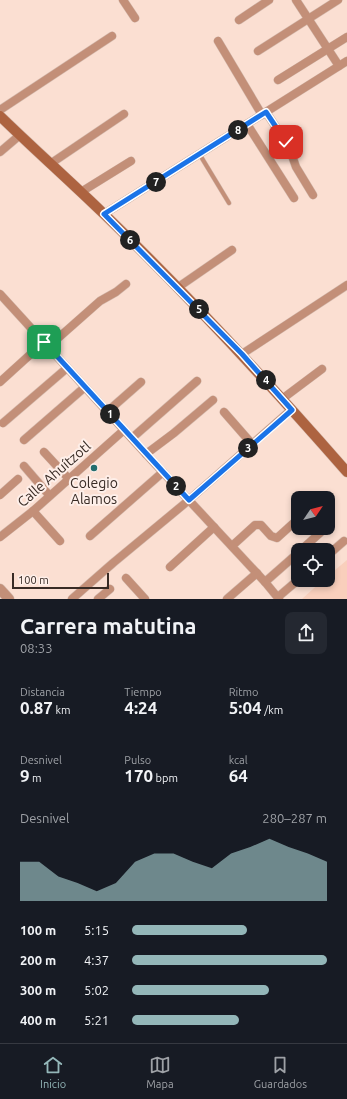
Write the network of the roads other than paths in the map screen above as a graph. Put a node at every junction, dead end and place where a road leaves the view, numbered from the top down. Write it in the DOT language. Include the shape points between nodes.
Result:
graph roads {
  1 [pos="269,0"];
  2 [pos="296,0"];
  3 [pos="338,0"];
  4 [pos="126,1"];
  5 [pos="135,18"];
  6 [pos="308,19"];
  7 [pos="239,21"];
  8 [pos="112,36"];
  9 [pos="347,37"];
  10 [pos="218,41"];
  11 [pos="328,49"];
  12 [pos="258,50"];
  13 [pos="347,61"];
  14 [pos="339,66"];
  15 [pos="278,80"];
  16 [pos="0,110"];
  17 [pos="124,114"];
  18 [pos="264,114"];
  19 [pos="0,116"];
  20 [pos="247,124"];
  21 [pos="20,135"];
  22 [pos="0,152"];
  23 [pos="200,155"];
  24 [pos="131,161"];
  25 [pos="50,164"];
  26 [pos="81,192"];
  27 [pos="313,195"];
  28 [pos="294,198"];
  29 [pos="229,203"];
  30 [pos="104,214"];
  31 [pos="232,250"];
  32 [pos="126,284"];
  33 [pos="347,285"];
  34 [pos="177,288"];
  35 [pos="0,294"];
  36 [pos="46,345"];
  37 [pos="242,354"];
  38 [pos="68,368"];
  39 [pos="322,368"];
  40 [pos="197,381"];
  41 [pos="0,382"];
  42 [pos="141,382"];
  43 [pos="85,387"];
  44 [pos="282,399"];
  45 [pos="213,400"];
  46 [pos="292,410"];
  47 [pos="108,411"];
  48 [pos="224,412"];
  49 [pos="3,423"];
  50 [pos="124,430"];
  51 [pos="132,438"];
  52 [pos="24,440"];
  53 [pos="252,444"];
  54 [pos="44,452"];
  55 [pos="146,454"];
  56 [pos="24,466"];
  57 [pos="163,472"];
  58 [pos="347,472"];
  59 [pos="18,479"];
  60 [pos="69,479"];
  61 [pos="0,495"];
  62 [pos="49,495"];
  63 [pos="189,500"];
  64 [pos="32,511"];
  65 [pos="291,525"];
  66 [pos="214,528"];
  67 [pos="318,535"];
  68 [pos="90,536"];
  69 [pos="0,538"];
  70 [pos="60,541"];
  71 [pos="344,541"];
  72 [pos="309,543"];
  73 [pos="232,546"];
  74 [pos="335,549"];
  75 [pos="291,559"];
  76 [pos="170,567"];
  77 [pos="257,573"];
  78 [pos="126,578"];
  79 [pos="265,582"];
  80 [pos="291,586"];
  81 [pos="0,589"];
  82 [pos="110,589"];
  83 [pos="278,598"];
  84 [pos="9,599"];
  85 [pos="72,599"];
  86 [pos="98,599"];
  87 [pos="145,599"];
  88 [pos="227,599"];
  1 -- 7 [label="street"];
  2 -- 6 [label="street"];
  3 -- 6 [label="street"];
  4 -- 5 [label="street"];
  6 -- 11 [label="street"];
  6 -- 12 [label="street"];
  8 -- 16 [label="street"];
  9 -- 11 [label="street"];
  10 -- 18 [label="street"];
  11 -- 14 [label="street"];
  11 -- 15 [label="street"];
  13 -- 14 [label="street"];
  14 -- 18 [label="street"];
  17 -- 25 [label="street"];
  18 -- 20 [label="street"];
  18 -- 27 [label="street" via="289,147 296,167"];
  19 -- 21 [label="main road"];
  20 -- 23 [label="street"];
  20 -- 28 [label="street"];
  21 -- 22 [label="street"];
  21 -- 25 [label="main road"];
  23 -- 29 [label="lane"];
  23 -- 30 [label="street"];
  24 -- 26 [label="street"];
  25 -- 26 [label="main road"];
  26 -- 30 [label="main road"];
  30 -- 34 [label="main road"];
  31 -- 34 [label="street"];
  32 -- 36 [label="street" via="100,301"];
  33 -- 37 [label="street"];
  34 -- 37 [label="main road"];
  35 -- 36 [label="street"];
  36 -- 38 [label="street"];
  36 -- 41 [label="street"];
  37 -- 44 [label="main road"];
  38 -- 43 [label="street"];
  38 -- 49 [label="street"];
  39 -- 44 [label="street"];
  40 -- 51 [label="street"];
  42 -- 47 [label="street"];
  43 -- 47 [label="street"];
  43 -- 52 [label="street"];
  44 -- 46 [label="main road"];
  45 -- 55 [label="street"];
  46 -- 53 [label="street"];
  46 -- 58 [label="main road"];
  47 -- 50 [label="street"];
  48 -- 53 [label="street"];
  50 -- 51 [label="street"];
  50 -- 60 [label="street, Calle Ahuítzotl"];
  51 -- 55 [label="street"];
  53 -- 63 [label="street"];
  54 -- 60 [label="street"];
  55 -- 57 [label="street"];
  56 -- 62 [label="street"];
  57 -- 63 [label="street"];
  57 -- 68 [label="street"];
  59 -- 61 [label="street"];
  60 -- 62 [label="street, Calle Ahuítzotl"];
  62 -- 64 [label="street, Calle Ahuítzotl"];
  63 -- 66 [label="street"];
  63 -- 85 [label="street"];
  64 -- 69 [label="street, Calle Ahuítzotl"];
  64 -- 70 [label="street"];
  65 -- 73 [label="street" via="277,538 271,536 260,525 255,525"];
  66 -- 73 [label="street"];
  66 -- 76 [label="street"];
  67 -- 72 [label="street"];
  71 -- 74 [label="street"];
  73 -- 77 [label="street"];
  75 -- 79 [label="street"];
  77 -- 79 [label="street"];
  77 -- 88 [label="street"];
  78 -- 87 [label="street"];
  79 -- 83 [label="street"];
  80 -- 83 [label="street"];
  81 -- 84 [label="street"];
  82 -- 86 [label="street"];
}
